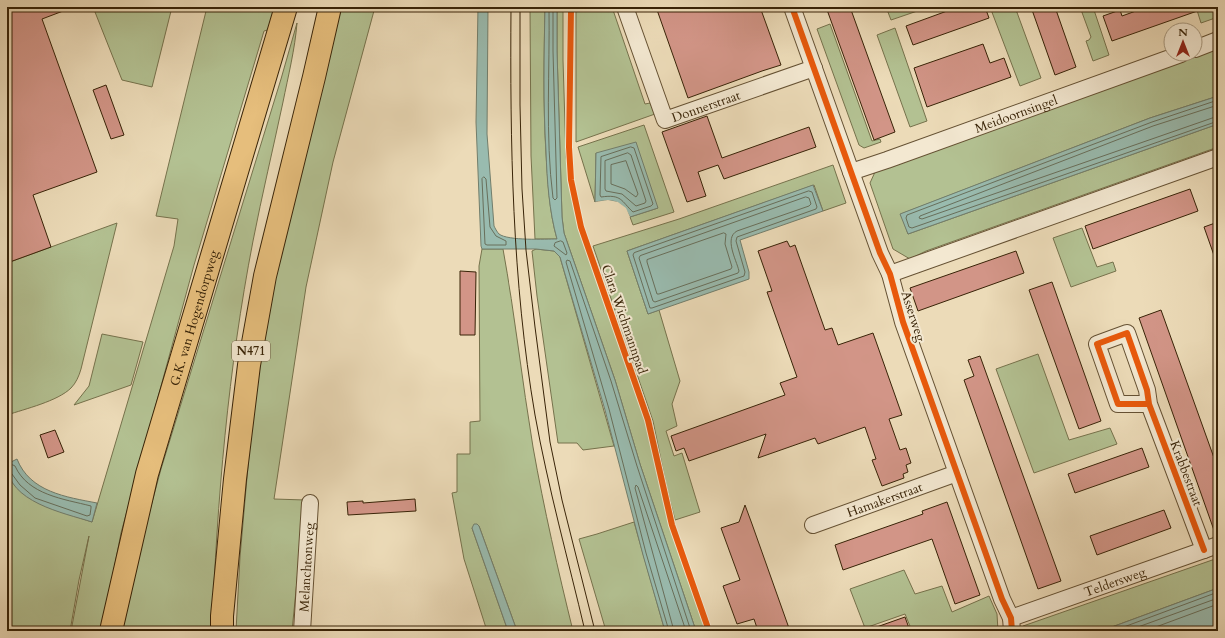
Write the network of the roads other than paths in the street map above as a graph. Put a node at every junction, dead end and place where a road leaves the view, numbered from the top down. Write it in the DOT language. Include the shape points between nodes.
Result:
graph roads {
  1 [pos="286,7"];
  2 [pos="330,7"];
  3 [pos="625,7"];
  4 [pos="792,7"];
  5 [pos="1218,40"];
  6 [pos="1203,46"];
  7 [pos="1163,60"];
  8 [pos="814,68"];
  9 [pos="1218,157"];
  10 [pos="851,172"];
  11 [pos="890,274"];
  12 [pos="1149,404"];
  13 [pos="957,473"];
  14 [pos="310,503"];
  15 [pos="813,525"];
  16 [pos="1211,547"];
  17 [pos="1012,624"];
  18 [pos="111,631"];
  19 [pos="222,631"];
  20 [pos="302,631"];
  1 -- 18 [label="main road, G.K. van Hogendorpweg" via="147,474"];
  2 -- 19 [label="main road, N471" via="265,276 249,365"];
  3 -- 8 [label="street, Donnerstraat" via="665,120"];
  4 -- 8 [label="street, Asserweg"];
  5 -- 6 [label="street"];
  7 -- 10 [label="street, Meidoornsingel"];
  8 -- 10 [label="street, Asserweg"];
  9 -- 11 [label="street"];
  10 -- 11 [label="street, Asserweg"];
  11 -- 13 [label="street, Asserweg" via="903,322"];
  12 -- 12 [label="street, Krabbestraat" via="1147,390 1127,333 1097,344 1118,404"];
  12 -- 16 [label="street, Krabbestraat"];
  13 -- 15 [label="street, Hamakerstraat"];
  13 -- 17 [label="street, Asserweg"];
  14 -- 20 [label="street, Melanchtonweg"];
  16 -- 17 [label="street, Teldersweg"];
}
